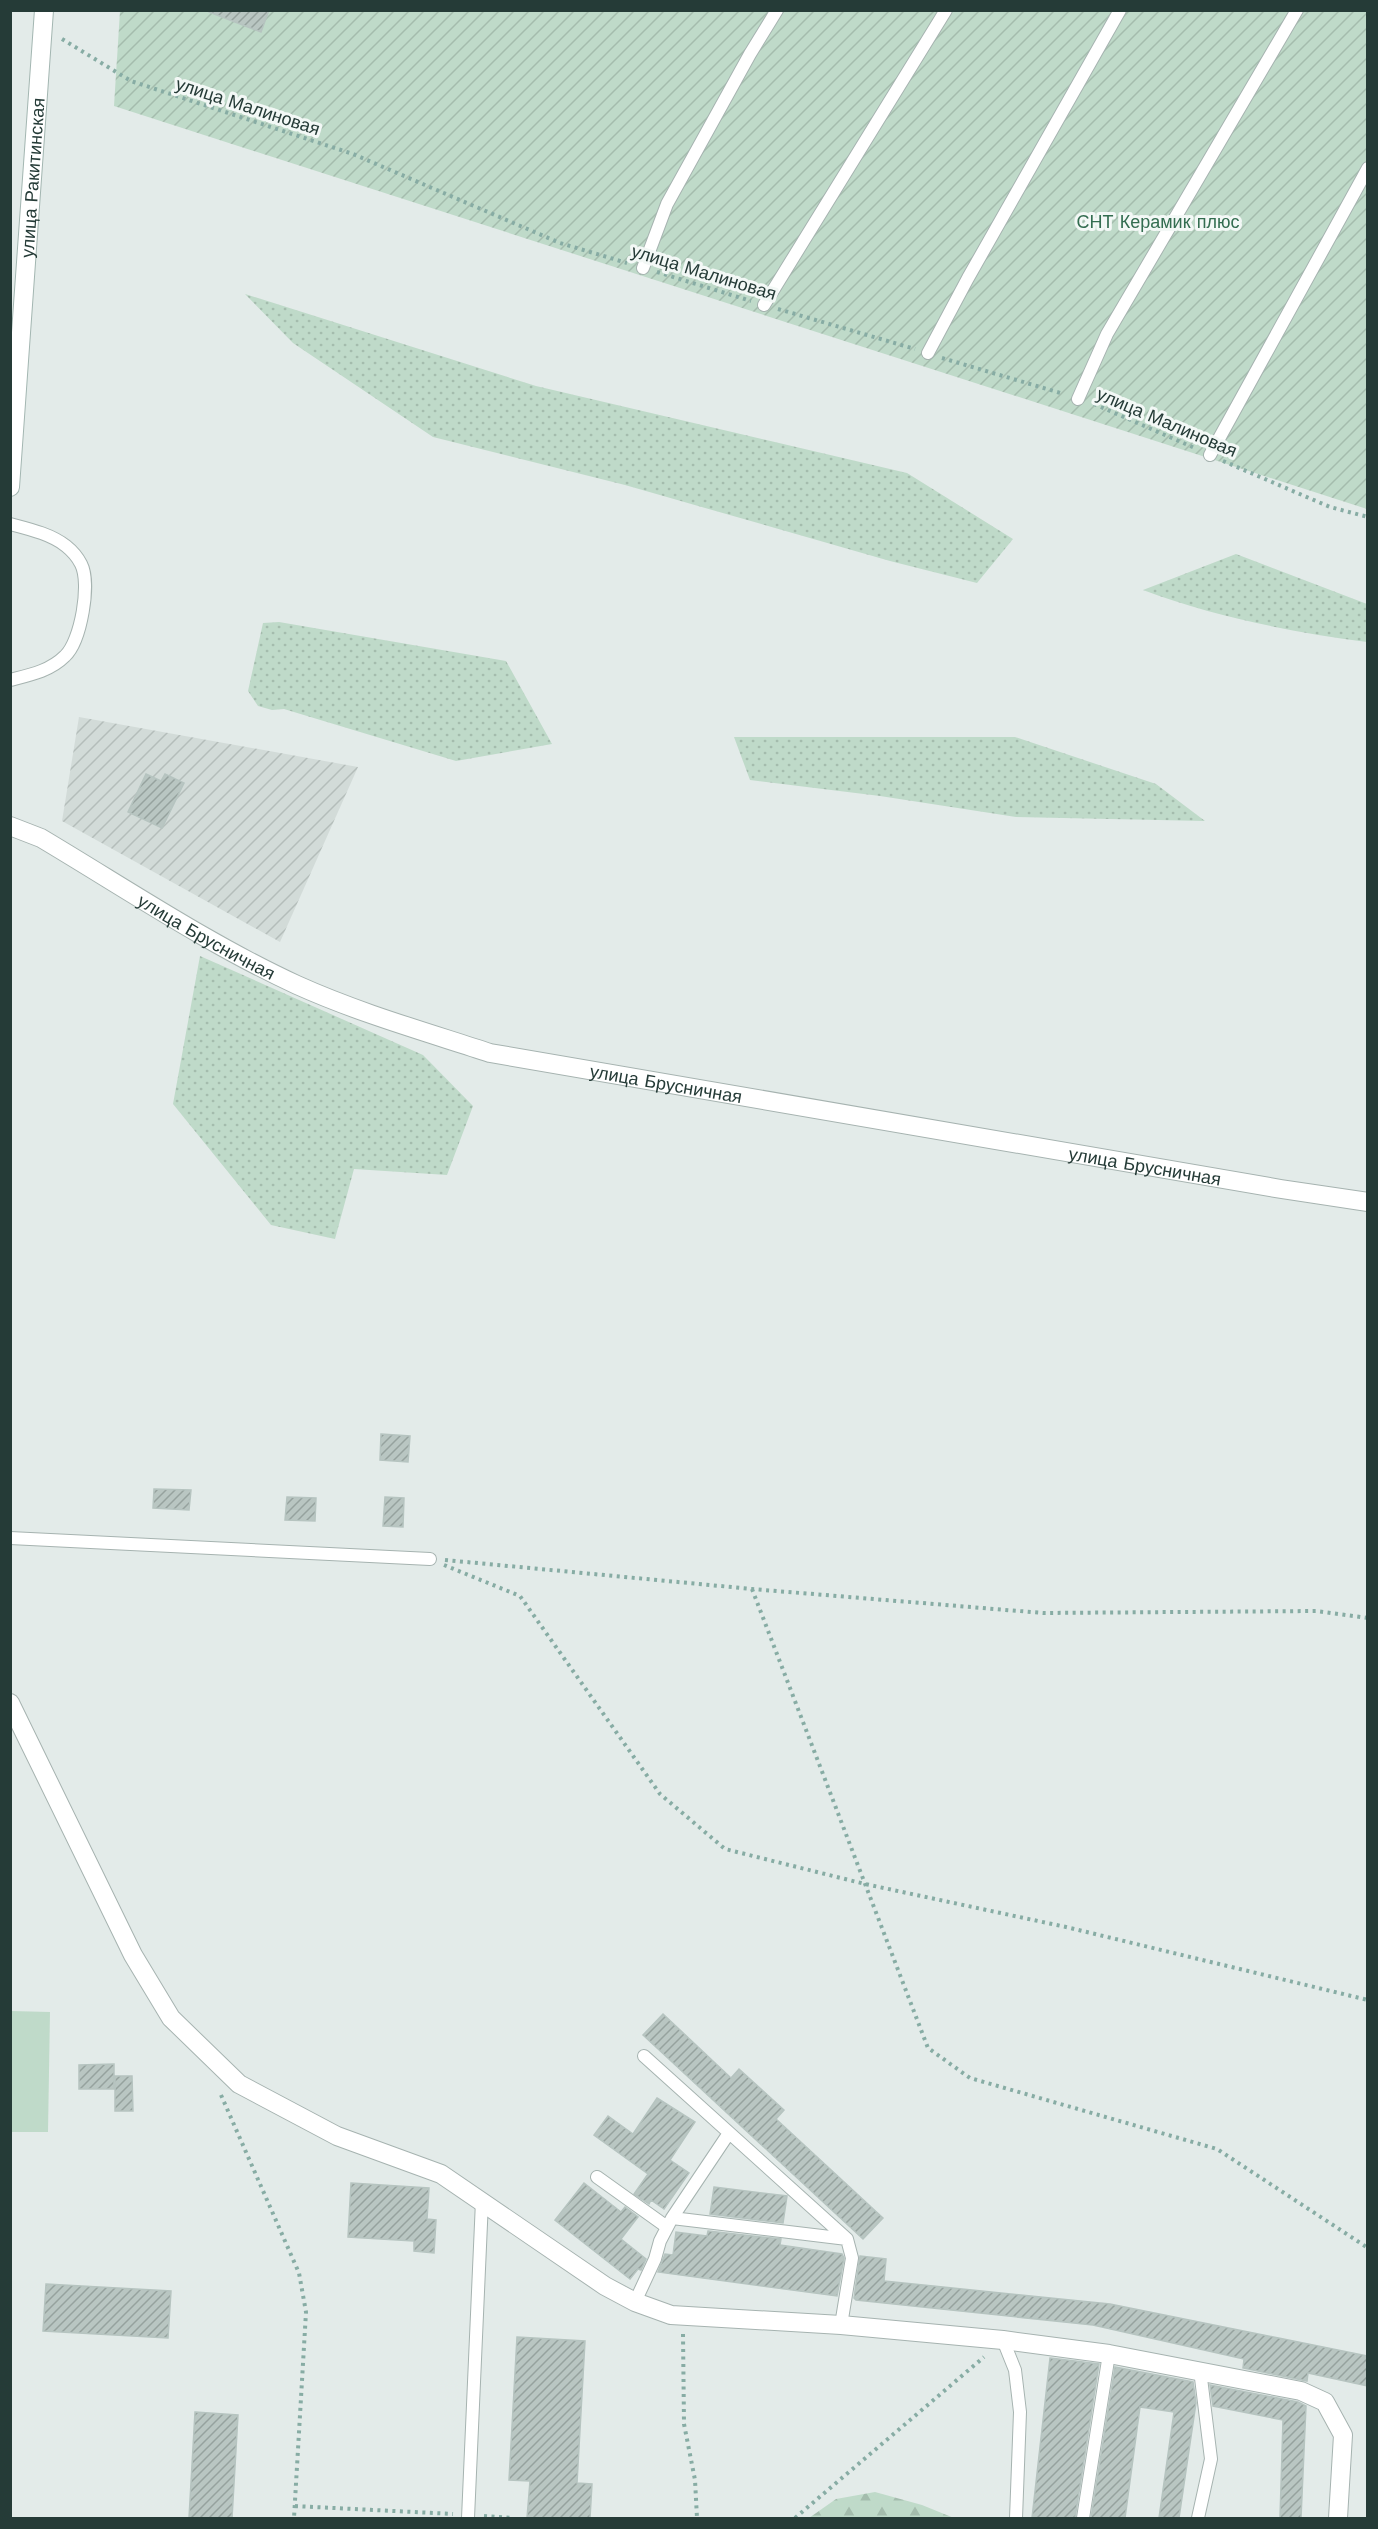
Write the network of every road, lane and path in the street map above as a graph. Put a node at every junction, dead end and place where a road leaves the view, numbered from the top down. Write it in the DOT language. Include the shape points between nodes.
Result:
graph roads {
  1 [pos="777,10"];
  2 [pos="946,10"];
  3 [pos="1120,10"];
  4 [pos="1297,10"];
  5 [pos="44,19"];
  6 [pos="1368,168"];
  7 [pos="643,268"];
  8 [pos="764,305"];
  9 [pos="928,353"];
  10 [pos="1078,399"];
  11 [pos="1210,455"];
  12 [pos="10,487"];
  13 [pos="1368,517"];
  14 [pos="10,524"];
  15 [pos="10,680"];
  16 [pos="10,826"];
  17 [pos="1368,1202"];
  18 [pos="10,1538"];
  19 [pos="430,1559"];
  20 [pos="752,1589"];
  21 [pos="1368,1617"];
  22 [pos="10,1703"];
  23 [pos="865,1884"];
  24 [pos="1368,2000"];
  25 [pos="212,2056"];
  26 [pos="644,2056"];
  27 [pos="729,2133"];
  28 [pos="597,2177"];
  29 [pos="482,2201"];
  30 [pos="670,2223"];
  31 [pos="847,2239"];
  32 [pos="1368,2248"];
  33 [pos="635,2302"];
  34 [pos="683,2315"];
  35 [pos="841,2325"];
  36 [pos="1003,2340"];
  37 [pos="1109,2354"];
  38 [pos="1200,2370"];
  39 [pos="295,2506"];
  40 [pos="469,2517"];
  41 [pos="294,2518"];
  42 [pos="512,2518"];
  43 [pos="697,2518"];
  44 [pos="795,2518"];
  45 [pos="1016,2518"];
  46 [pos="1083,2518"];
  47 [pos="1198,2518"];
  48 [pos="1338,2518"];
  1 -- 7 [label="lane" via="668,204"];
  2 -- 8 [label="lane"];
  3 -- 9 [label="lane"];
  4 -- 10 [label="lane" via="1107,334"];
  5 -- 7 [label="path, улица Малиновая" via="131,81 353,154 560,243"];
  5 -- 12 [label="street, улица Ракитинская"];
  6 -- 11 [label="lane"];
  7 -- 8 [label="path, улица Малиновая"];
  8 -- 9 [label="path, улица Малиновая"];
  9 -- 10 [label="path, улица Малиновая"];
  10 -- 11 [label="path, улица Малиновая"];
  11 -- 13 [label="path, улица Малиновая" via="1330,507"];
  14 -- 15 [label="lane" via="67,546 82,565 85,587 79,629 66,655 44,671"];
  16 -- 17 [label="street, улица Брусничная" via="41,838 226,949 298,985 490,1053"];
  18 -- 19 [label="lane"];
  19 -- 20 [label="path"];
  19 -- 23 [label="path" via="520,1596 660,1794 725,1849"];
  20 -- 21 [label="path" via="1043,1613 1316,1611"];
  20 -- 23 [label="path"];
  22 -- 25 [label="street" via="133,1955 171,2018"];
  23 -- 24 [label="path" via="1066,1927"];
  23 -- 32 [label="path" via="928,2048 970,2078 1217,2149"];
  25 -- 29 [label="street" via="238,2084 337,2136 441,2174"];
  25 -- 39 [label="path" via="216,2085 299,2273 306,2312"];
  26 -- 27 [label="lane"];
  27 -- 30 [label="lane"];
  27 -- 31 [label="lane"];
  28 -- 30 [label="lane"];
  29 -- 33 [label="street" via="604,2286"];
  29 -- 40 [label="lane"];
  30 -- 31 [label="lane"];
  30 -- 33 [label="lane"];
  31 -- 35 [label="lane" via="852,2258"];
  33 -- 34 [label="street"];
  34 -- 35 [label="street"];
  34 -- 43 [label="path" via="684,2424 695,2480"];
  35 -- 36 [label="street"];
  36 -- 37 [label="street"];
  36 -- 44 [label="path"];
  36 -- 45 [label="lane" via="1015,2370 1020,2412"];
  37 -- 38 [label="street"];
  37 -- 46 [label="lane"];
  38 -- 47 [label="lane" via="1211,2459"];
  38 -- 48 [label="street" via="1301,2391 1324,2402 1343,2435"];
  39 -- 40 [label="path"];
  39 -- 41 [label="path"];
  40 -- 42 [label="path"];
}
